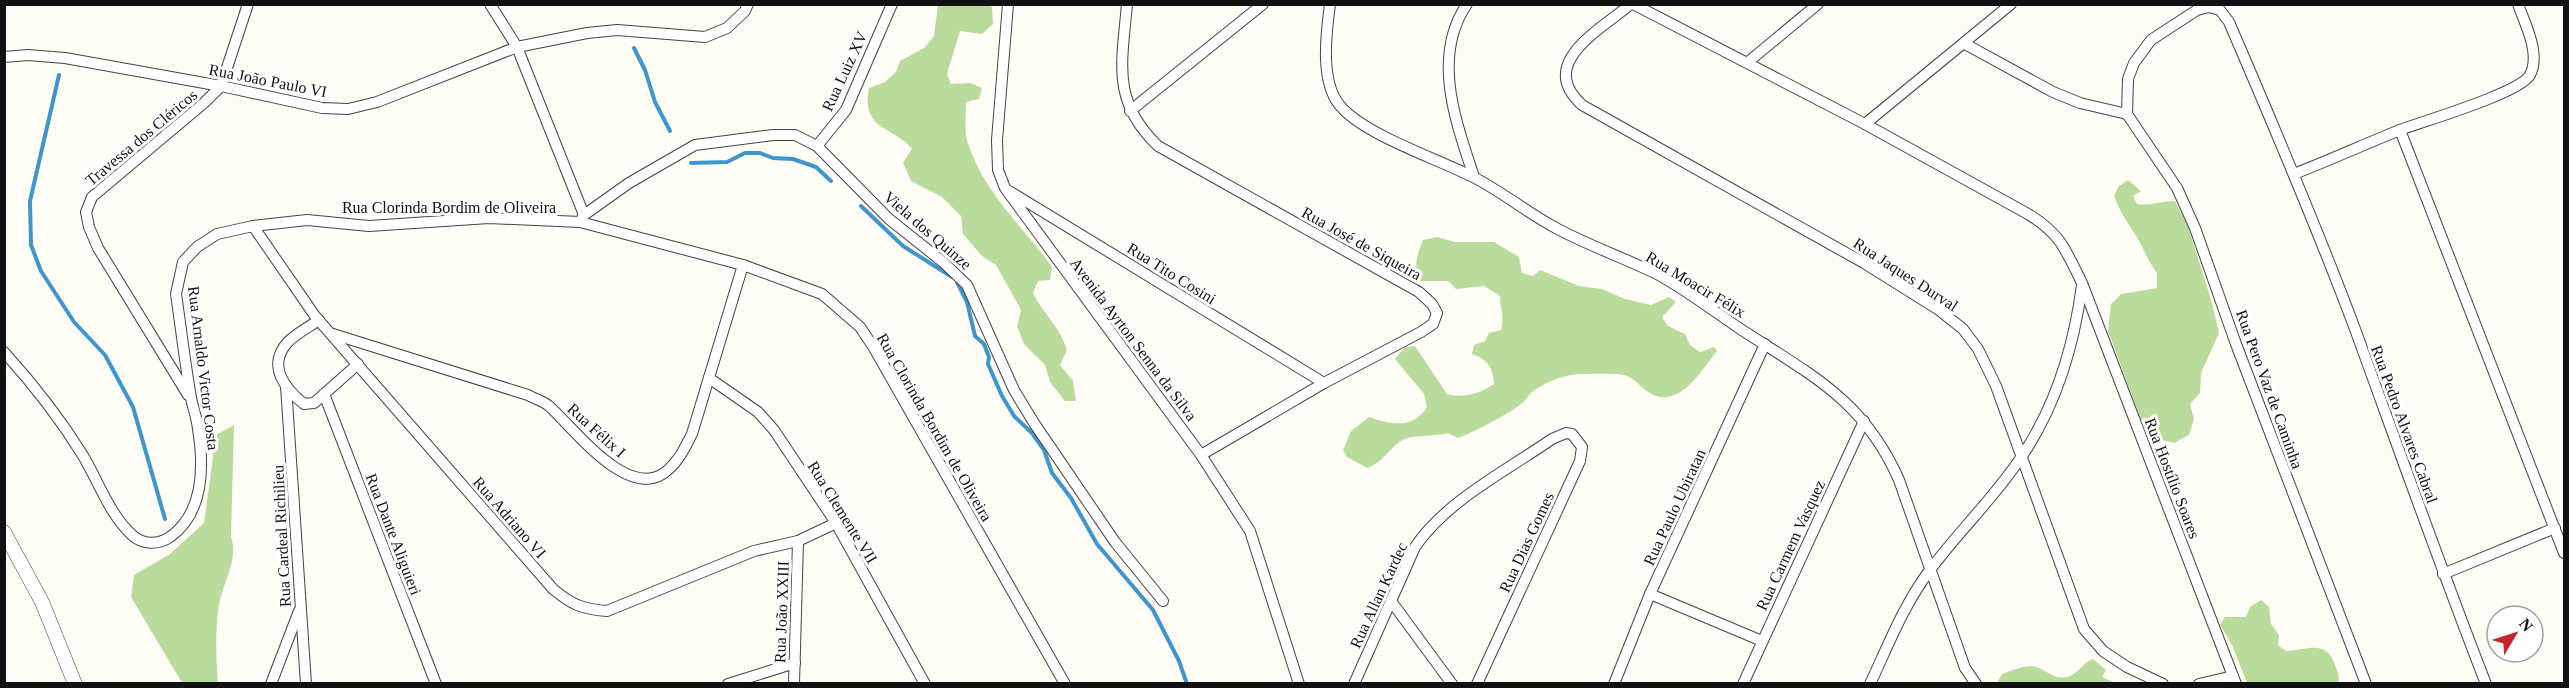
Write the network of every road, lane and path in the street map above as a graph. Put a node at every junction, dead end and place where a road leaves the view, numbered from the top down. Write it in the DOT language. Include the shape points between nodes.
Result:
graph roads {
  1 [pos="248,4"];
  2 [pos="490,4"];
  3 [pos="748,4"];
  4 [pos="892,4"];
  5 [pos="1008,4"];
  6 [pos="1127,4"];
  7 [pos="1263,4"];
  8 [pos="1330,4"];
  9 [pos="1467,4"];
  10 [pos="1632,4"];
  11 [pos="1818,4"];
  12 [pos="2011,4"];
  13 [pos="2518,4"];
  14 [pos="1965,44"];
  15 [pos="517,47"];
  16 [pos="4,57"];
  17 [pos="1748,62"];
  18 [pos="221,86"];
  19 [pos="1130,111"];
  20 [pos="2127,114"];
  21 [pos="1865,124"];
  22 [pos="2400,130"];
  23 [pos="817,146"];
  24 [pos="2294,174"];
  25 [pos="1474,177"];
  26 [pos="1005,188"];
  27 [pos="582,219"];
  28 [pos="253,226"];
  29 [pos="742,266"];
  30 [pos="2082,283"];
  31 [pos="319,320"];
  32 [pos="333,334"];
  33 [pos="1765,344"];
  34 [pos="4,352"];
  35 [pos="358,364"];
  36 [pos="709,378"];
  37 [pos="1324,383"];
  38 [pos="286,386"];
  39 [pos="324,394"];
  40 [pos="191,400"];
  41 [pos="1864,421"];
  42 [pos="1552,439"];
  43 [pos="1201,455"];
  44 [pos="2022,457"];
  45 [pos="836,523"];
  46 [pos="2555,528"];
  47 [pos="4,532"];
  48 [pos="798,541"];
  49 [pos="2565,553"];
  50 [pos="1929,571"];
  51 [pos="2443,574"];
  52 [pos="1650,594"];
  53 [pos="1162,601"];
  54 [pos="1391,601"];
  55 [pos="300,608"];
  56 [pos="1762,641"];
  57 [pos="795,663"];
  58 [pos="2235,680"];
  59 [pos="75,684"];
  60 [pos="271,684"];
  61 [pos="306,684"];
  62 [pos="436,684"];
  63 [pos="728,684"];
  64 [pos="794,684"];
  65 [pos="925,684"];
  66 [pos="1065,684"];
  67 [pos="1299,684"];
  68 [pos="1354,684"];
  69 [pos="1452,684"];
  70 [pos="1477,684"];
  71 [pos="1614,684"];
  72 [pos="1743,684"];
  73 [pos="1870,684"];
  74 [pos="1976,684"];
  75 [pos="2163,684"];
  76 [pos="2199,684"];
  77 [pos="2366,684"];
  78 [pos="2486,684"];
  1 -- 18 [label="street"];
  2 -- 15 [label="street"];
  3 -- 15 [label="street, Rua João Paulo VI" via="727,28 705,37 617,30"];
  4 -- 23 [label="street, Rua Luiz XV" via="846,110"];
  5 -- 26 [label="street, Avenida Ayrton Senna da Silva" via="997,140 998,170"];
  6 -- 19 [label="street, Rua José de Siqueira" via="1122,61 1124,97"];
  7 -- 19 [label="street"];
  8 -- 25 [label="street, Rua Moacir Félix" via="1325,37 1327,67 1332,93 1342,109 1366,127"];
  9 -- 25 [label="street" via="1449,48 1449,86 1454,118"];
  10 -- 17 [label="street, Rua Hostílio Soares"];
  10 -- 44 [label="street, Rua Jaques Durval" via="1570,58 1564,72 1565,86 1572,96 1864,263 1963,329 1996,386"];
  11 -- 17 [label="street"];
  12 -- 14 [label="street"];
  13 -- 22 [label="street" via="2533,52 2530,75 2524,82"];
  14 -- 20 [label="street" via="2053,92"];
  14 -- 21 [label="street"];
  15 -- 18 [label="street, Rua João Paulo VI" via="377,102 348,109 322,108"];
  15 -- 27 [label="street"];
  16 -- 18 [label="street, Rua João Paulo VI" via="65,58"];
  17 -- 21 [label="street, Rua Hostílio Soares"];
  18 -- 40 [label="street, Travessa dos Cléricos" via="108,181 92,197 86,212 98,248"];
  19 -- 37 [label="street, Rua José de Siqueira" via="1158,146 1419,292 1432,304 1437,312 1433,324"];
  20 -- 24 [label="street, Rua Pedro Alvares Cabral" via="2128,79 2151,40 2209,6 2220,10 2229,22"];
  20 -- 77 [label="street, Rua Pero Vaz de Caminha" via="2177,188 2195,228"];
  21 -- 30 [label="street, Rua Hostílio Soares" via="2045,225 2060,238"];
  22 -- 24 [label="street"];
  22 -- 46 [label="street"];
  23 -- 27 [label="street, Viela dos Quinze" via="795,135 695,145 629,183"];
  23 -- 53 [label="street, Viela dos Quinze" via="889,219 967,285 1014,390 1034,423 1115,542"];
  24 -- 51 [label="street, Rua Pedro Alvares Cabral"];
  25 -- 33 [label="street, Rua Moacir Félix" via="1558,229 1660,276"];
  26 -- 37 [label="street, Rua Tito Cosini"];
  26 -- 43 [label="street, Avenida Ayrton Senna da Silva"];
  27 -- 28 [label="street, Rua Clorinda Bordim de Oliveira" via="489,218 369,226 307,220"];
  27 -- 29 [label="street, Rua Clorinda Bordim de Oliveira"];
  28 -- 31 [label="street, Rua Adriano VI"];
  28 -- 40 [label="street, Rua Arnaldo Victor Costa" via="217,234 183,262 176,294"];
  29 -- 36 [label="street, Rua Félix I"];
  29 -- 66 [label="street, Rua Clorinda Bordim de Oliveira" via="822,294 860,327"];
  30 -- 44 [label="street" via="2076,325 2062,374 2047,416"];
  30 -- 58 [label="street, Rua Hostílio Soares"];
  31 -- 32 [label="street, Rua Adriano VI"];
  31 -- 38 [label="street" via="287,343 278,374"];
  32 -- 35 [label="street, Rua Adriano VI"];
  32 -- 36 [label="street, Rua Félix I" via="547,404 596,453 633,477 652,478 667,472 680,457 692,434"];
  33 -- 41 [label="street, Rua Moacir Félix" via="1818,379"];
  33 -- 52 [label="street, Rua Paulo Ubiratan"];
  34 -- 40 [label="street, Rua Arnaldo Victor Costa" via="64,426 119,519 144,542 162,542 193,513 201,465"];
  35 -- 39 [label="street"];
  35 -- 48 [label="street, Rua Adriano VI" via="553,590 568,602 607,611 754,551"];
  36 -- 45 [label="street, Rua Clemente VII" via="758,412 774,430"];
  37 -- 43 [label="street, Rua José de Siqueira"];
  38 -- 39 [label="street" via="304,404 314,403"];
  38 -- 55 [label="street, Rua Cardeal Richilieu"];
  39 -- 62 [label="street, Rua Dante Aliguieri"];
  41 -- 50 [label="street, Rua Moacir Félix" via="1899,480"];
  41 -- 56 [label="street, Rua Carmem Vasquez"];
  42 -- 54 [label="street, Rua Allan Kardec" via="1446,511 1428,528 1415,547"];
  42 -- 70 [label="street, Rua Dias Gomes" via="1572,434 1582,447 1580,461"];
  43 -- 67 [label="street, Avenida Ayrton Senna da Silva" via="1250,531"];
  44 -- 50 [label="street"];
  44 -- 75 [label="street, Rua Jaques Durval" via="2084,629 2103,651"];
  45 -- 48 [label="street, Rua Adriano VI"];
  45 -- 65 [label="street, Rua Clemente VII"];
  46 -- 49 [label="street"];
  46 -- 51 [label="street"];
  47 -- 59 [label="street" via="42,602"];
  48 -- 57 [label="street, Rua João XXIII"];
  50 -- 73 [label="street"];
  50 -- 74 [label="street, Rua Moacir Félix" via="1965,668"];
  51 -- 78 [label="street, Rua Pedro Alvares Cabral"];
  52 -- 56 [label="street"];
  52 -- 71 [label="street, Rua Paulo Ubiratan"];
  54 -- 68 [label="street, Rua Allan Kardec"];
  54 -- 69 [label="street"];
  55 -- 60 [label="street"];
  55 -- 61 [label="street, Rua Cardeal Richilieu"];
  56 -- 72 [label="street, Rua Carmem Vasquez"];
  57 -- 63 [label="street"];
  57 -- 64 [label="street, Rua João XXIII"];
  58 -- 76 [label="street"];
}
